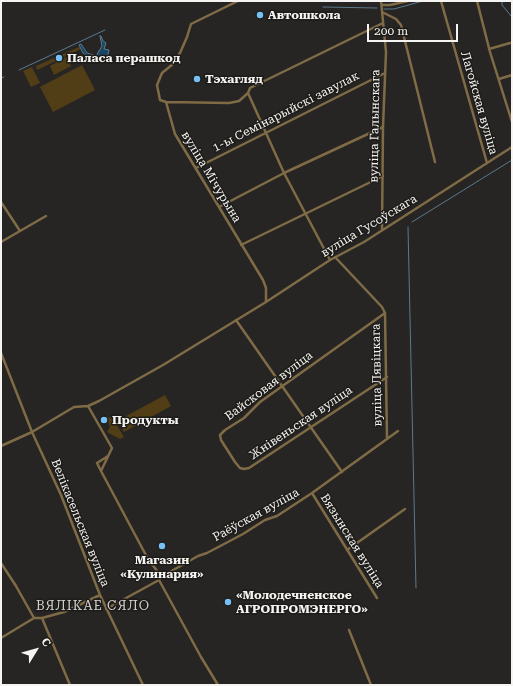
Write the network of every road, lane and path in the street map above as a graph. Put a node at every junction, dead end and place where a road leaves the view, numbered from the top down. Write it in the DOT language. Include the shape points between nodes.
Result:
graph roads {
  1 [pos="238,1"];
  2 [pos="381,1"];
  3 [pos="408,1"];
  4 [pos="441,1"];
  5 [pos="477,1"];
  6 [pos="382,5"];
  7 [pos="382,12"];
  8 [pos="383,23"];
  9 [pos="510,43"];
  10 [pos="489,49"];
  11 [pos="385,72"];
  12 [pos="512,75"];
  13 [pos="498,79"];
  14 [pos="248,93"];
  15 [pos="166,102"];
  16 [pos="512,122"];
  17 [pos="383,127"];
  18 [pos="266,132"];
  19 [pos="512,147"];
  20 [pos="435,162"];
  21 [pos="487,163"];
  22 [pos="196,168"];
  23 [pos="284,173"];
  24 [pos="383,176"];
  25 [pos="1,202"];
  26 [pos="219,207"];
  27 [pos="305,214"];
  28 [pos="46,216"];
  29 [pos="382,230"];
  30 [pos="20,231"];
  31 [pos="1,242"];
  32 [pos="241,245"];
  33 [pos="335,257"];
  34 [pos="330,260"];
  35 [pos="266,302"];
  36 [pos="385,313"];
  37 [pos="236,320"];
  38 [pos="1,353"];
  39 [pos="387,377"];
  40 [pos="282,385"];
  41 [pos="88,406"];
  42 [pos="311,427"];
  43 [pos="398,431"];
  44 [pos="32,432"];
  45 [pos="387,439"];
  46 [pos="1,446"];
  47 [pos="109,455"];
  48 [pos="244,469"];
  49 [pos="101,471"];
  50 [pos="342,472"];
  51 [pos="312,494"];
  52 [pos="405,509"];
  53 [pos="347,550"];
  54 [pos="1,563"];
  55 [pos="161,577"];
  56 [pos="159,580"];
  57 [pos="100,595"];
  58 [pos="377,598"];
  59 [pos="106,609"];
  60 [pos="34,618"];
  61 [pos="42,618"];
  62 [pos="349,630"];
  63 [pos="1,638"];
  64 [pos="70,685"];
  65 [pos="143,685"];
  66 [pos="218,685"];
  67 [pos="371,685"];
  1 -- 15 [label="street, вуліца Мічурына" via="191,24 180,52 162,73 157,86 160,100"];
  2 -- 6 [label="street, вуліца Галынскага"];
  3 -- 6 [label="street"];
  4 -- 21 [label="street, Лагойская вуліца"];
  5 -- 10 [label="street"];
  6 -- 7 [label="street, вуліца Галынскага"];
  7 -- 8 [label="street, вуліца Галынскага"];
  7 -- 20 [label="street" via="396,19 401,25"];
  8 -- 11 [label="street, вуліца Галынскага"];
  8 -- 14 [label="street" via="250,88"];
  9 -- 10 [label="street"];
  10 -- 13 [label="street"];
  11 -- 17 [label="street, вуліца Галынскага"];
  11 -- 18 [label="street, 1-ы Семінарыйскі завулак"];
  12 -- 13 [label="street"];
  13 -- 16 [label="street"];
  14 -- 15 [label="street" via="239,101 229,103"];
  14 -- 18 [label="street"];
  15 -- 22 [label="street, вуліца Мічурына" via="175,134"];
  17 -- 23 [label="street"];
  17 -- 24 [label="street, вуліца Галынскага"];
  18 -- 22 [label="street, 1-ы Семінарыйскі завулак"];
  18 -- 23 [label="street"];
  19 -- 21 [label="street, вуліца Гусоўскага"];
  21 -- 29 [label="street, вуліца Гусоўскага"];
  22 -- 26 [label="street, вуліца Мічурына"];
  23 -- 26 [label="street"];
  23 -- 27 [label="street"];
  24 -- 27 [label="street"];
  24 -- 29 [label="street, вуліца Галынскага"];
  25 -- 30 [label="street"];
  26 -- 32 [label="street, вуліца Мічурына"];
  27 -- 32 [label="street"];
  27 -- 34 [label="street"];
  28 -- 30 [label="street"];
  29 -- 33 [label="street, вуліца Гусоўскага"];
  30 -- 31 [label="street"];
  32 -- 35 [label="street, вуліца Мічурына" via="263,280"];
  33 -- 34 [label="street, вуліца Гусоўскага"];
  33 -- 36 [label="street, вуліца Лявіцкага"];
  34 -- 35 [label="street, вуліца Гусоўскага"];
  35 -- 37 [label="street, вуліца Гусоўскага"];
  36 -- 39 [label="street, вуліца Лявіцкага"];
  36 -- 40 [label="street, Вайсковая вуліца"];
  37 -- 40 [label="street"];
  37 -- 41 [label="street" via="144,376"];
  38 -- 44 [label="street, Велікасельская вуліца"];
  39 -- 42 [label="street, Жнівеньская вуліца"];
  39 -- 45 [label="street, вуліца Лявіцкага"];
  40 -- 42 [label="street"];
  40 -- 48 [label="street, Вайсковая вуліца" via="220,435 235,462"];
  41 -- 44 [label="street" via="74,407"];
  41 -- 47 [label="street" via="112,448"];
  42 -- 48 [label="street, Жнівеньская вуліца" via="254,466"];
  42 -- 50 [label="street"];
  43 -- 45 [label="street, Раёўская вуліца"];
  44 -- 46 [label="street"];
  44 -- 57 [label="street, Велікасельская вуліца" via="61,495"];
  45 -- 50 [label="street, Раёўская вуліца"];
  47 -- 49 [label="street"];
  47 -- 49 [label="street" via="97,463"];
  49 -- 55 [label="street" via="148,559"];
  50 -- 51 [label="street, Раёўская вуліца"];
  51 -- 53 [label="street, Вязынская вуліца"];
  51 -- 55 [label="street, Раёўская вуліца" via="277,516 265,520"];
  52 -- 53 [label="street"];
  53 -- 58 [label="street, Вязынская вуліца"];
  54 -- 60 [label="street"];
  55 -- 56 [label="street, Раёўская вуліца"];
  56 -- 59 [label="street"];
  56 -- 66 [label="street"];
  57 -- 59 [label="street, Велікасельская вуліца"];
  57 -- 61 [label="street" via="64,612"];
  59 -- 65 [label="street, Велікасельская вуліца"];
  60 -- 61 [label="street"];
  60 -- 63 [label="street"];
  61 -- 64 [label="street"];
  62 -- 67 [label="street"];
}
